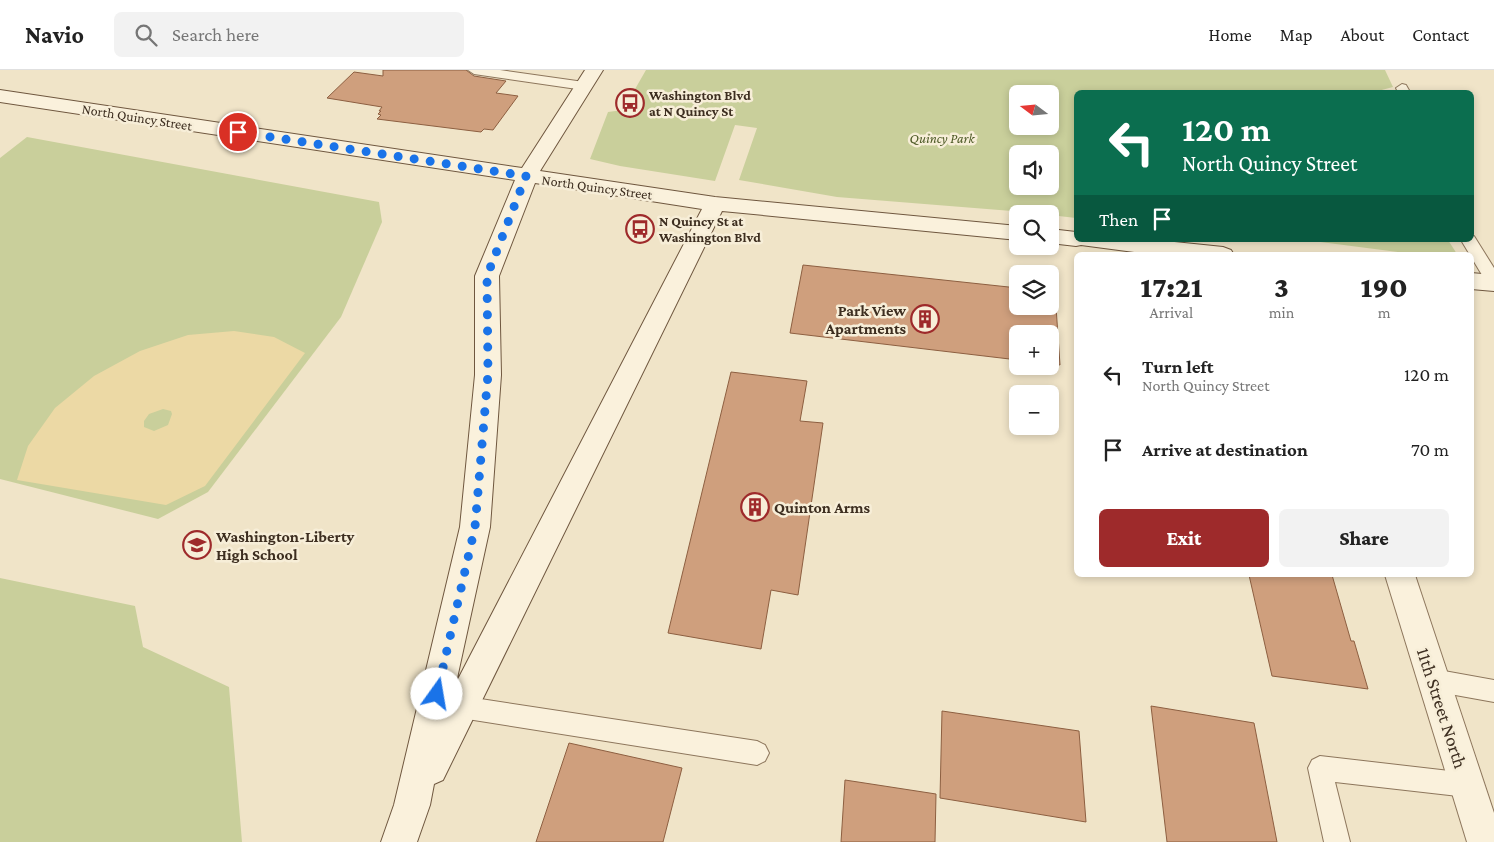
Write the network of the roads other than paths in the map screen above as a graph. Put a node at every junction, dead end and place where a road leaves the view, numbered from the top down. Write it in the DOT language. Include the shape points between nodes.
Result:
graph roads {
  1 [pos="474,70"];
  2 [pos="589,78"];
  3 [pos="0,96"];
  4 [pos="526,176"];
  5 [pos="716,204"];
  6 [pos="1009,232"];
  7 [pos="1059,237"];
  8 [pos="1074,238"];
  9 [pos="1107,242"];
  10 [pos="1470,242"];
  11 [pos="1196,252"];
  12 [pos="1474,281"];
  13 [pos="1494,282"];
  14 [pos="1401,577"];
  15 [pos="1433,680"];
  16 [pos="1494,691"];
  17 [pos="461,707"];
  18 [pos="757,754"];
  19 [pos="1467,785"];
  20 [pos="412,805"];
  21 [pos="398,842"];
  22 [pos="1337,842"];
  23 [pos="1485,842"];
  1 -- 2 [label="lane"];
  2 -- 4 [label="main road"];
  3 -- 4 [label="main road, North Quincy Street"];
  4 -- 5 [label="main road, North Quincy Street"];
  4 -- 20 [label="main road" via="487,276 488,374 475,527"];
  5 -- 6 [label="main road, North Quincy Street"];
  5 -- 17 [label="main road"];
  7 -- 8 [label="main road"];
  9 -- 11 [label="main road"];
  10 -- 13 [label="lane"];
  12 -- 13 [label="main road"];
  14 -- 15 [label="main road, 11th Street North"];
  15 -- 16 [label="lane"];
  15 -- 19 [label="main road, 11th Street North"];
  17 -- 18 [label="lane"];
  17 -- 20 [label="main road"];
  19 -- 22 [label="lane" via="1320,768"];
  19 -- 23 [label="main road, 11th Street North"];
  20 -- 21 [label="main road"];
}
